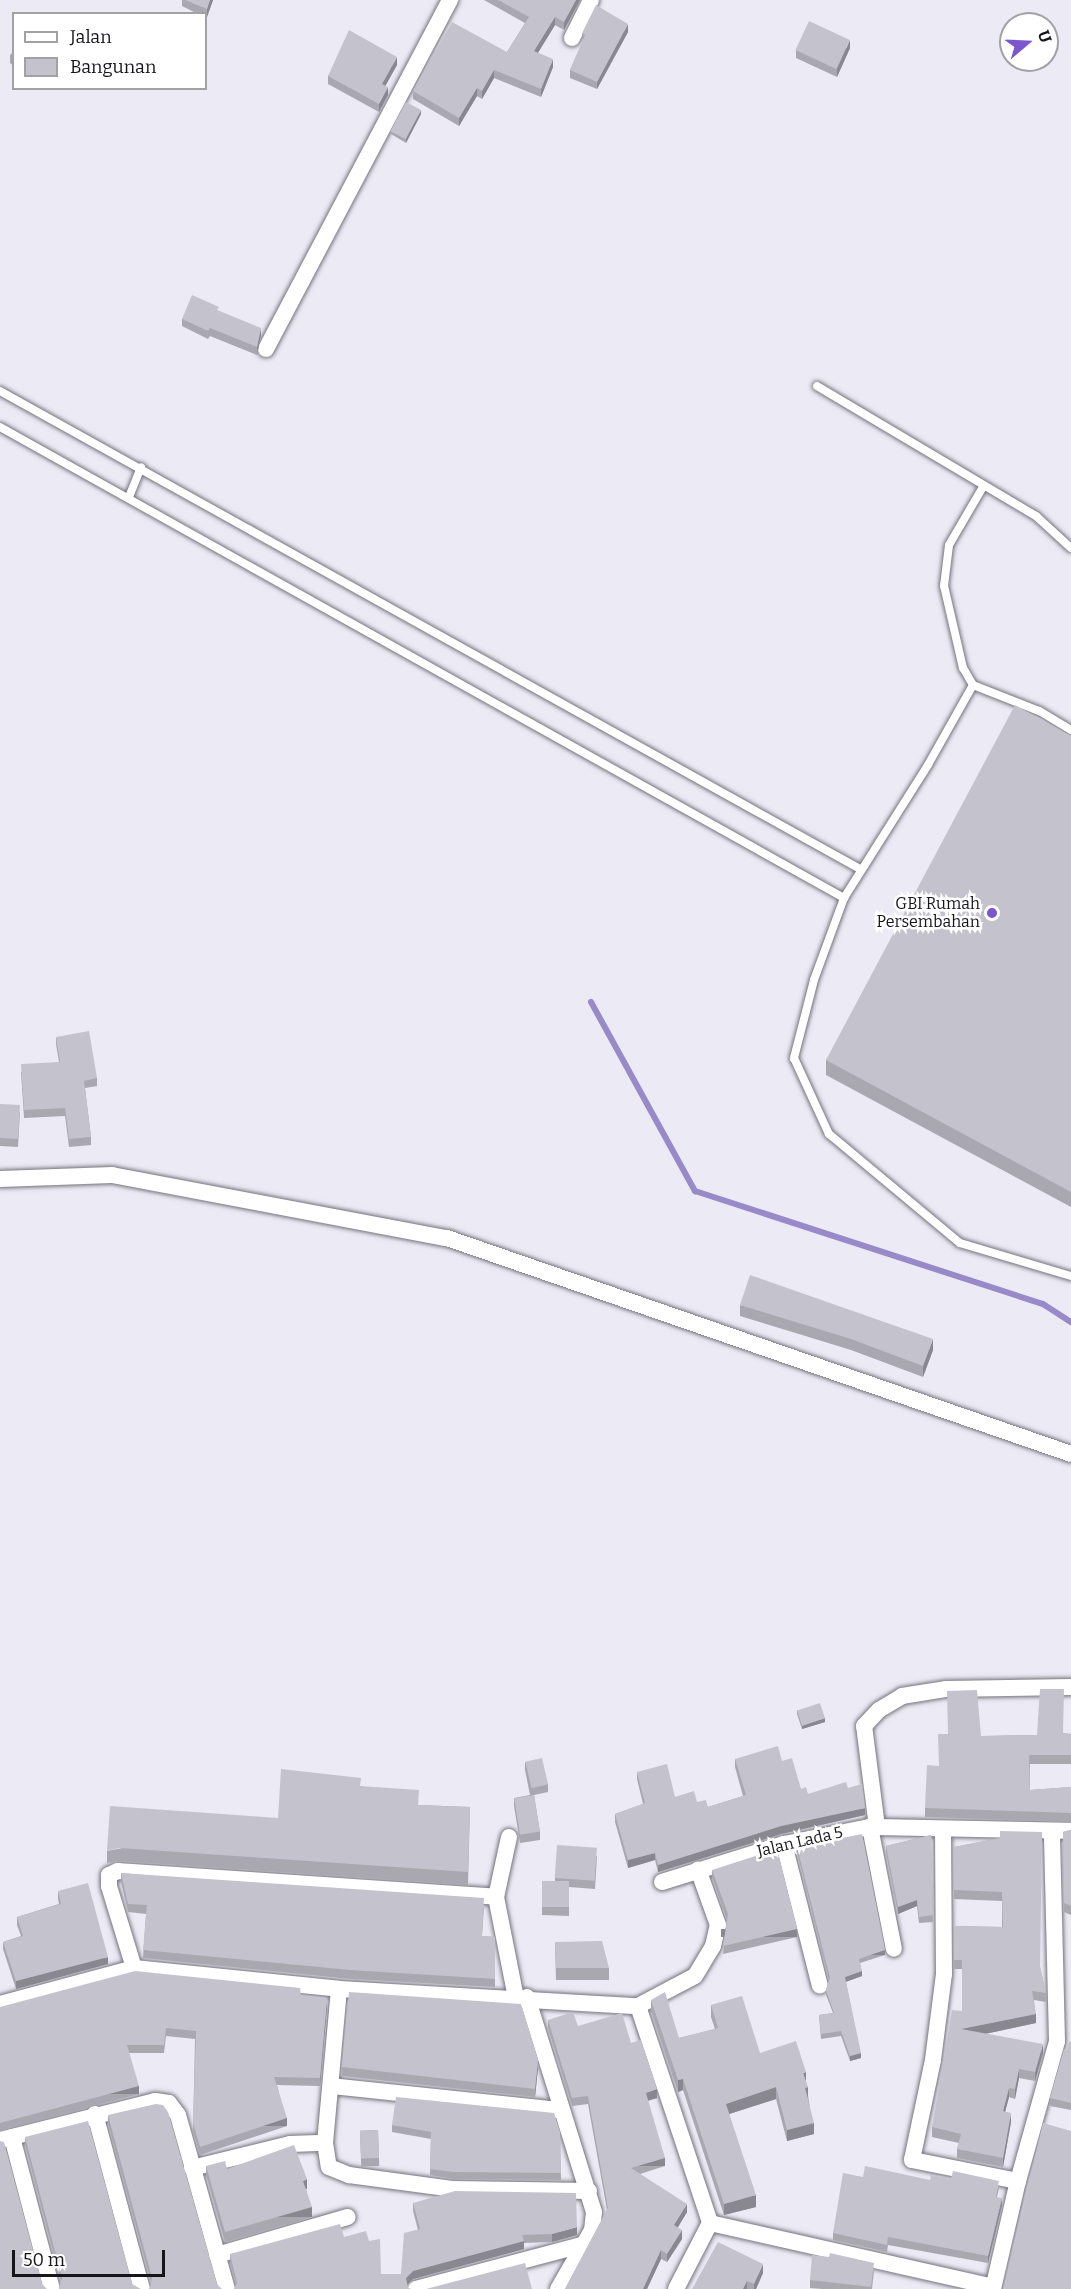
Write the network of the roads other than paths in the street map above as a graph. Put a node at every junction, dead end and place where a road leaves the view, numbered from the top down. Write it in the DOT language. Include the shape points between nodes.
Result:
graph roads {
  1 [pos="450,0"];
  2 [pos="591,0"];
  3 [pos="572,38"];
  4 [pos="266,349"];
  5 [pos="817,386"];
  6 [pos="0,391"];
  7 [pos="0,426"];
  8 [pos="141,467"];
  9 [pos="984,485"];
  10 [pos="129,497"];
  11 [pos="1071,548"];
  12 [pos="973,685"];
  13 [pos="1071,730"];
  14 [pos="860,869"];
  15 [pos="844,898"];
  16 [pos="0,1179"];
  17 [pos="1071,1276"];
  18 [pos="1071,1454"];
  19 [pos="1071,1687"];
  20 [pos="873,1827"];
  21 [pos="943,1830"];
  22 [pos="1071,1831"];
  23 [pos="1052,1833"];
  24 [pos="509,1837"];
  25 [pos="784,1844"];
  26 [pos="698,1869"];
  27 [pos="662,1882"];
  28 [pos="496,1897"];
  29 [pos="894,1949"];
  30 [pos="134,1968"];
  31 [pos="820,1986"];
  32 [pos="339,1989"];
  33 [pos="522,1997"];
  34 [pos="0,2004"];
  35 [pos="638,2006"];
  36 [pos="1071,2022"];
  37 [pos="1057,2041"];
  38 [pos="331,2086"];
  39 [pos="561,2110"];
  40 [pos="95,2114"];
  41 [pos="6,2139"];
  42 [pos="325,2143"];
  43 [pos="192,2168"];
  44 [pos="1018,2181"];
  45 [pos="589,2192"];
  46 [pos="348,2217"];
  47 [pos="710,2223"];
  48 [pos="581,2245"];
  49 [pos="217,2255"];
  50 [pos="993,2288"];
  51 [pos="52,2289"];
  52 [pos="142,2289"];
  53 [pos="227,2289"];
  54 [pos="416,2289"];
  55 [pos="558,2289"];
  56 [pos="676,2289"];
  1 -- 4 [label="street"];
  2 -- 3 [label="street"];
  5 -- 9 [label="lane"];
  6 -- 8 [label="lane"];
  7 -- 10 [label="lane"];
  8 -- 10 [label="lane"];
  8 -- 14 [label="lane"];
  9 -- 11 [label="lane" via="1036,516"];
  9 -- 12 [label="lane" via="950,545 944,586 963,668"];
  10 -- 15 [label="lane"];
  12 -- 13 [label="lane" via="1039,711"];
  12 -- 14 [label="lane" via="928,765"];
  14 -- 15 [label="lane"];
  15 -- 17 [label="lane" via="814,980 794,1058 829,1134 960,1243"];
  16 -- 18 [label="street" via="112,1175 447,1238"];
  19 -- 20 [label="street" via="946,1689 902,1696 879,1710 864,1726"];
  20 -- 21 [label="street, Jalan Lada 5"];
  20 -- 25 [label="street, Jalan Lada 5"];
  20 -- 29 [label="street"];
  21 -- 23 [label="street, Jalan Lada 5"];
  21 -- 44 [label="street" via="944,1974 933,2060 912,2160"];
  22 -- 23 [label="street, Jalan Lada 5"];
  23 -- 37 [label="street"];
  24 -- 28 [label="street"];
  25 -- 26 [label="street, Jalan Lada 5"];
  25 -- 31 [label="street"];
  26 -- 27 [label="street, Jalan Lada 5"];
  26 -- 35 [label="street" via="718,1925 713,1946 695,1976"];
  28 -- 30 [label="street" via="118,1871 109,1875 109,1886"];
  28 -- 33 [label="street"];
  30 -- 32 [label="street"];
  30 -- 34 [label="street"];
  32 -- 33 [label="street"];
  32 -- 38 [label="street"];
  33 -- 35 [label="street"];
  33 -- 39 [label="street"];
  35 -- 47 [label="street"];
  36 -- 37 [label="street"];
  37 -- 44 [label="street"];
  38 -- 39 [label="street"];
  38 -- 42 [label="street"];
  39 -- 45 [label="street"];
  40 -- 41 [label="street"];
  40 -- 43 [label="street" via="155,2101 170,2103 178,2115"];
  40 -- 52 [label="street"];
  41 -- 51 [label="street"];
  42 -- 43 [label="street" via="290,2144"];
  42 -- 45 [label="street" via="329,2167 349,2175 452,2188"];
  43 -- 49 [label="street"];
  44 -- 50 [label="street"];
  45 -- 48 [label="street" via="594,2212 592,2230"];
  46 -- 49 [label="street"];
  47 -- 50 [label="street"];
  47 -- 56 [label="street"];
  48 -- 54 [label="street"];
  48 -- 55 [label="street"];
  49 -- 53 [label="street"];
}
